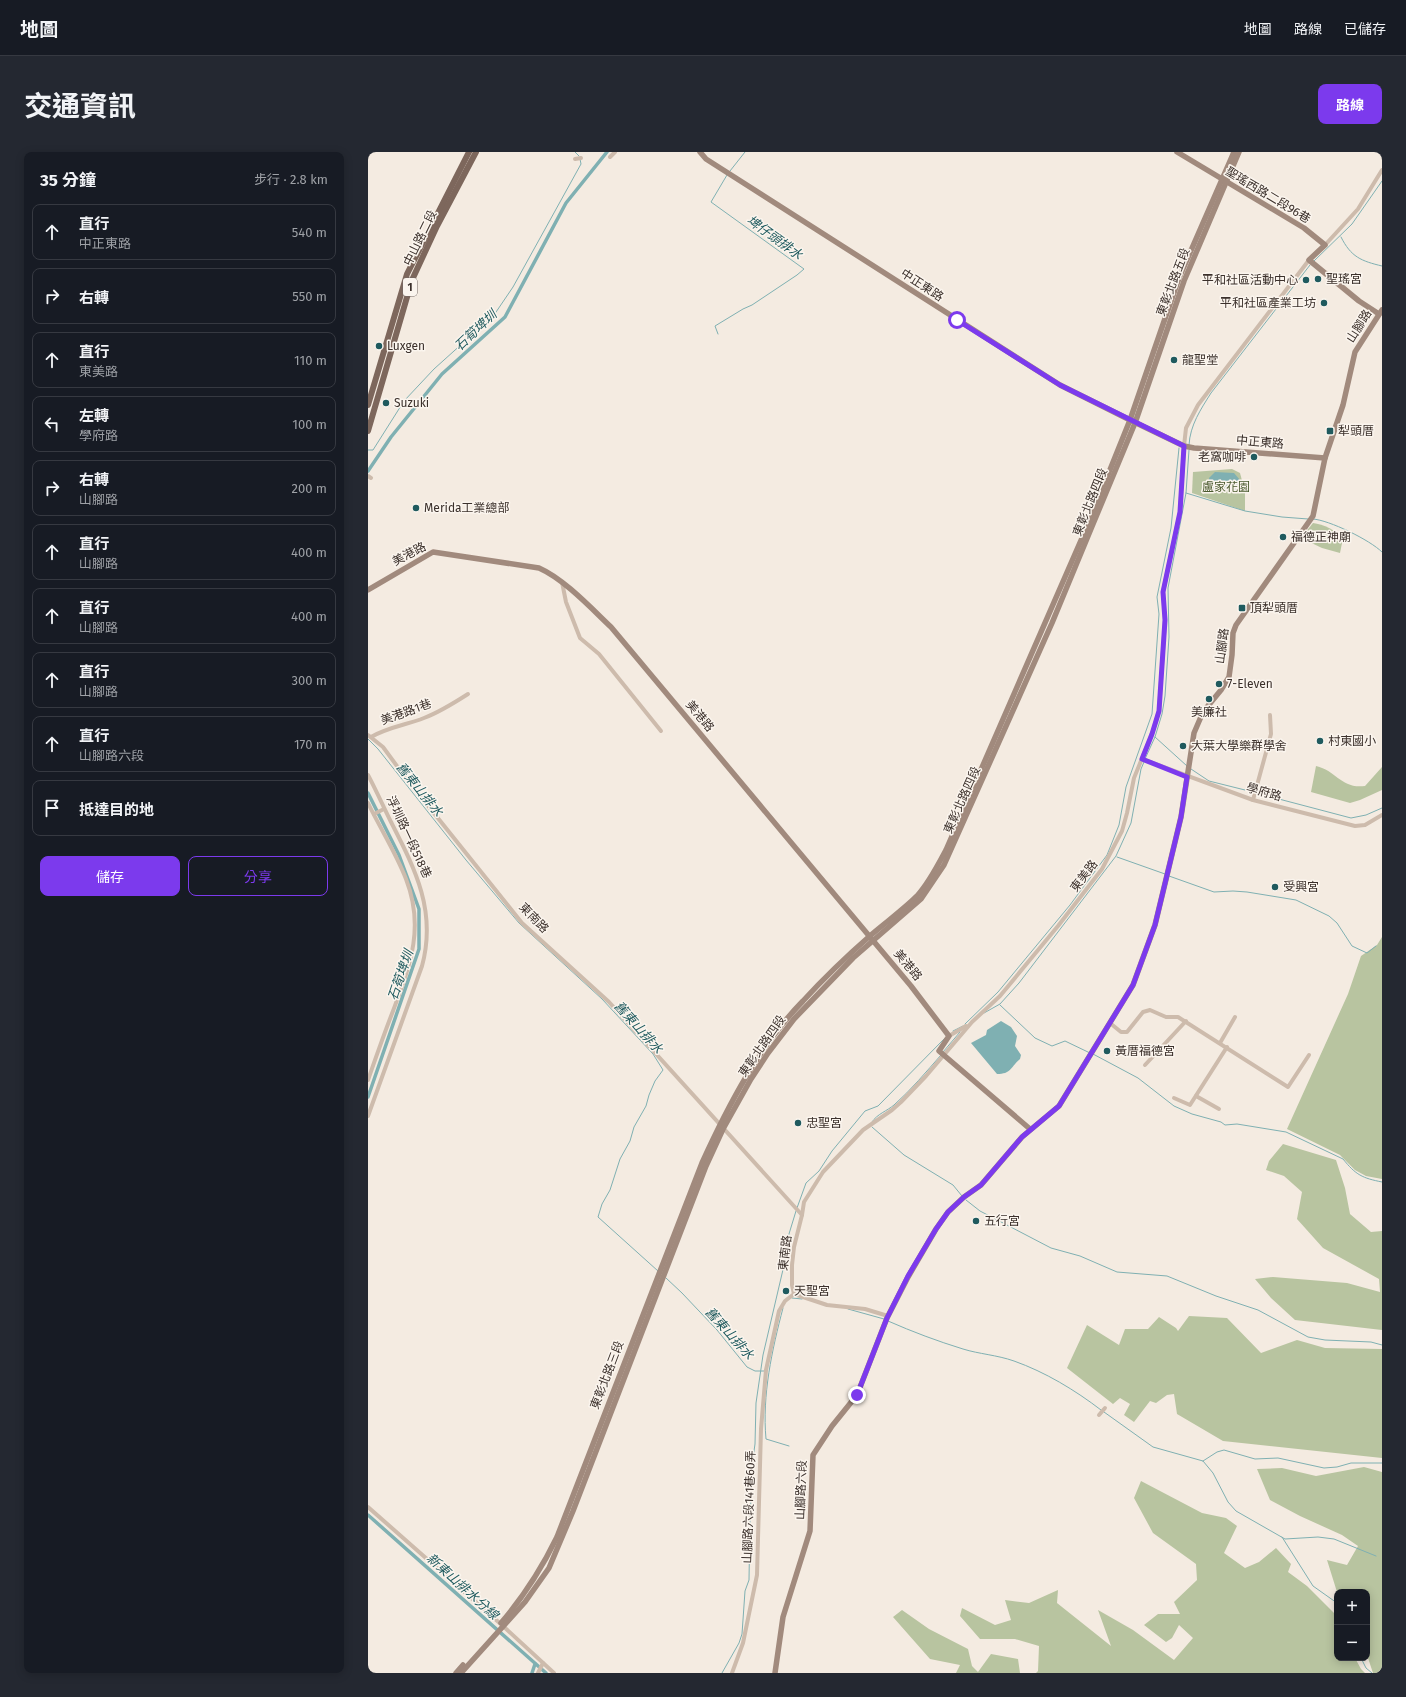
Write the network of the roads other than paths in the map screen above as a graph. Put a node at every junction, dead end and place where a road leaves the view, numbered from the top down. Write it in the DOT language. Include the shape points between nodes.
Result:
graph roads {
  1 [pos="469,152"];
  2 [pos="476,152"];
  3 [pos="615,152"];
  4 [pos="700,152"];
  5 [pos="1178,152"];
  6 [pos="1234,152"];
  7 [pos="1239,152"];
  8 [pos="581,158"];
  9 [pos="610,158"];
  10 [pos="575,159"];
  11 [pos="1382,170"];
  12 [pos="1224,181"];
  13 [pos="1325,245"];
  14 [pos="1309,260"];
  15 [pos="1380,312"];
  16 [pos="368,405"];
  17 [pos="1132,422"];
  18 [pos="368,430"];
  19 [pos="1184,446"];
  20 [pos="1325,458"];
  21 [pos="562,582"];
  22 [pos="368,590"];
  23 [pos="468,694"];
  24 [pos="1270,715"];
  25 [pos="661,731"];
  26 [pos="370,736"];
  27 [pos="1142,759"];
  28 [pos="1188,774"];
  29 [pos="368,775"];
  30 [pos="405,777"];
  31 [pos="1253,800"];
  32 [pos="368,803"];
  33 [pos="384,809"];
  34 [pos="374,814"];
  35 [pos="1382,816"];
  36 [pos="871,938"];
  37 [pos="1235,1017"];
  38 [pos="1186,1021"];
  39 [pos="972,1022"];
  40 [pos="1110,1023"];
  41 [pos="948,1035"];
  42 [pos="1220,1043"];
  43 [pos="1227,1047"];
  44 [pos="943,1055"];
  45 [pos="1309,1055"];
  46 [pos="1145,1065"];
  47 [pos="368,1080"];
  48 [pos="1196,1096"];
  49 [pos="1174,1098"];
  50 [pos="1220,1109"];
  51 [pos="368,1116"];
  52 [pos="721,1127"];
  53 [pos="1030,1129"];
  54 [pos="802,1215"];
  55 [pos="794,1294"];
  56 [pos="887,1317"];
  57 [pos="1105,1408"];
  58 [pos="1100,1415"];
  59 [pos="368,1507"];
  60 [pos="502,1625"];
  61 [pos="495,1632"];
  62 [pos="543,1663"];
  63 [pos="539,1672"];
  64 [pos="456,1673"];
  65 [pos="461,1673"];
  66 [pos="554,1673"];
  67 [pos="732,1673"];
  68 [pos="775,1673"];
  1 -- 16 [label="main road, 中山路二段 / 1" via="407,274"];
  2 -- 18 [label="main road, 中山路二段 / 1" via="412,280"];
  3 -- 9 [label="street"];
  4 -- 17 [label="street, 中正東路" via="706,159 764,197 1053,380"];
  5 -- 12 [label="street, 聖瑤西路二段96巷"];
  6 -- 12 [label="street, 東彰北路五段"];
  7 -- 12 [label="street, 東彰北路五段"];
  8 -- 10 [label="street"];
  11 -- 13 [label="street" via="1358,209"];
  12 -- 13 [label="street, 聖瑤西路二段96巷" via="1304,228"];
  12 -- 17 [label="street, 東彰北路五段" via="1180,278"];
  13 -- 14 [label="street"];
  14 -- 15 [label="street" via="1359,300"];
  14 -- 19 [label="street, 東美路" via="1198,405 1186,428"];
  15 -- 20 [label="street, 山腳路" via="1355,352 1343,405"];
  17 -- 19 [label="street, 中正東路"];
  17 -- 36 [label="street, 東彰北路四段" via="994,749 946,850 933,874 917,895"];
  19 -- 20 [label="street, 中正東路"];
  19 -- 27 [label="street, 東美路" via="1180,512 1163,592 1165,620 1159,711"];
  20 -- 28 [label="street, 山腳路" via="1312,518 1236,625 1229,677 1200,717 1194,733"];
  21 -- 22 [label="street, 美港路" via="539,568 433,552"];
  21 -- 25 [label="street" via="566,602 580,638 599,654"];
  21 -- 36 [label="street, 美港路" via="611,627"];
  23 -- 26 [label="street, 美港路1巷" via="436,713"];
  24 -- 31 [label="street" via="1271,734"];
  26 -- 30 [label="street, 美港路1巷" via="383,747"];
  27 -- 28 [label="street, 學府路"];
  27 -- 39 [label="street, 東美路" via="1134,778 1122,831 1105,864 1000,996"];
  28 -- 31 [label="street, 學府路"];
  28 -- 40 [label="street" via="1181,817 1155,925 1133,985"];
  29 -- 33 [label="street, 浮圳路一段518巷"];
  30 -- 52 [label="street, 東南路" via="522,923 609,1002"];
  31 -- 35 [label="street, 學府路" via="1355,826 1365,825"];
  32 -- 34 [label="street"];
  33 -- 34 [label="street"];
  33 -- 51 [label="street, 浮圳路一段518巷" via="419,881 426,913 426,943 422,966"];
  34 -- 47 [label="street" via="406,879 414,904 415,937 406,974"];
  36 -- 41 [label="street, 美港路"];
  36 -- 52 [label="street, 東彰北路四段" via="802,1002 782,1025 747,1076"];
  37 -- 42 [label="street"];
  38 -- 40 [label="street" via="1178,1017 1166,1017 1150,1010 1140,1014 1127,1032 1121,1032"];
  38 -- 42 [label="street"];
  38 -- 46 [label="street"];
  39 -- 41 [label="street"];
  39 -- 44 [label="street, 東南路"];
  40 -- 53 [label="street" via="1059,1106"];
  41 -- 44 [label="street" via="939,1051"];
  42 -- 43 [label="street"];
  43 -- 45 [label="street" via="1288,1087"];
  43 -- 48 [label="street"];
  44 -- 53 [label="street"];
  44 -- 54 [label="street, 東南路" via="901,1102 863,1130 834,1159 804,1202"];
  48 -- 49 [label="street" via="1188,1105"];
  48 -- 50 [label="street"];
  52 -- 54 [label="street, 東南路"];
  52 -- 60 [label="street, 東彰北路三段" via="549,1568 525,1602"];
  53 -- 56 [label="street" via="981,1185 948,1212 908,1276"];
  54 -- 55 [label="street, 東南路" via="792,1259"];
  55 -- 56 [label="street" via="827,1305 865,1309"];
  55 -- 67 [label="street, 山腳路六段141巷60弄" via="785,1300 779,1311 764,1387 757,1575 743,1643"];
  56 -- 68 [label="street, 山腳路六段" via="857,1395 813,1455 810,1531 782,1617"];
  57 -- 58 [label="street"];
  59 -- 60 [label="street"];
  60 -- 61 [label="street, 東彰北路三段"];
  60 -- 62 [label="street"];
  61 -- 64 [label="street"];
  61 -- 65 [label="street"];
  62 -- 63 [label="street"];
  62 -- 66 [label="street"];
}
